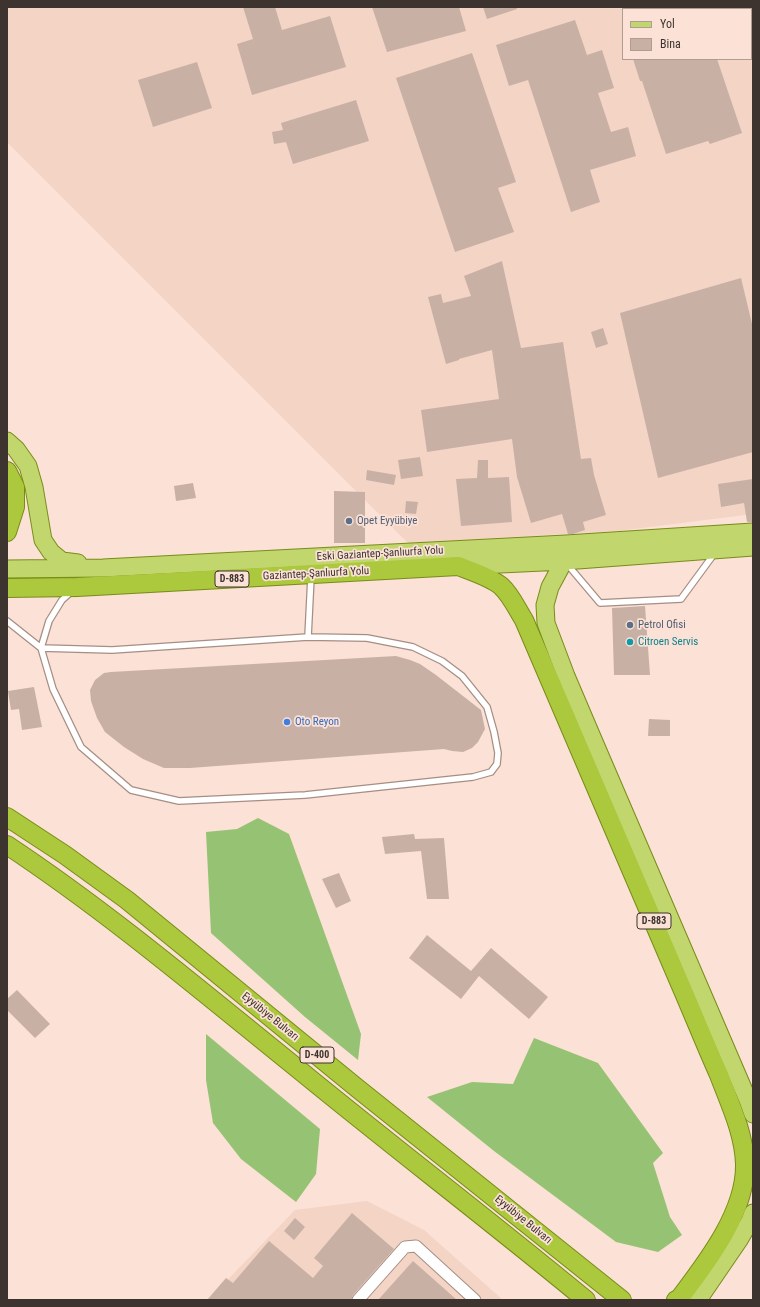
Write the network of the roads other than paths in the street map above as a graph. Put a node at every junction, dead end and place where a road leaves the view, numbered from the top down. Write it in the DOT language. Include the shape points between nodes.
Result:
graph roads {
  1 [pos="7,441"];
  2 [pos="7,471"];
  3 [pos="7,532"];
  4 [pos="753,532"];
  5 [pos="753,547"];
  6 [pos="716,550"];
  7 [pos="564,561"];
  8 [pos="458,566"];
  9 [pos="103,568"];
  10 [pos="7,569"];
  11 [pos="311,574"];
  12 [pos="77,587"];
  13 [pos="7,588"];
  14 [pos="7,621"];
  15 [pos="308,637"];
  16 [pos="41,648"];
  17 [pos="7,817"];
  18 [pos="7,845"];
  19 [pos="753,1114"];
  20 [pos="753,1213"];
  21 [pos="362,1298"];
  22 [pos="473,1299"];
  23 [pos="586,1300"];
  24 [pos="622,1300"];
  25 [pos="676,1300"];
  26 [pos="698,1300"];
  1 -- 9 [label="main road" via="28,466 43,540 51,552 62,561"];
  2 -- 3 [label="highway" via="14,486 15,507"];
  4 -- 9 [label="main road, Eski Gaziantep-Şanlıurfa Yolu"];
  5 -- 6 [label="main road, Eski Gaziantep-Şanlıurfa Yolu"];
  6 -- 7 [label="main road, Eski Gaziantep-Şanlıurfa Yolu"];
  6 -- 7 [label="lane" via="681,599 600,603"];
  7 -- 8 [label="main road, Eski Gaziantep-Şanlıurfa Yolu"];
  7 -- 19 [label="main road" via="550,587 545,605 546,623 566,676"];
  8 -- 11 [label="highway, Gaziantep-Şanlıurfa Yolu / D-883"];
  8 -- 25 [label="highway, D-883" via="500,586 524,620 742,1135 745,1165 736,1210 697,1275"];
  9 -- 10 [label="main road, Eski Gaziantep-Şanlıurfa Yolu"];
  11 -- 12 [label="highway, Gaziantep-Şanlıurfa Yolu / D-883"];
  11 -- 15 [label="lane"];
  12 -- 13 [label="highway, Gaziantep-Şanlıurfa Yolu / D-883"];
  12 -- 16 [label="lane" via="62,600 49,621"];
  14 -- 16 [label="lane"];
  15 -- 16 [label="lane" via="112,650"];
  15 -- 16 [label="lane" via="367,638 413,647 442,661 462,676 486,707 494,732 498,753 497,764 491,772 473,777 305,795 179,801 131,790 80,747 53,689"];
  17 -- 24 [label="highway, Eyyübiye Bulvarı / D-400" via="127,900"];
  18 -- 23 [label="highway, Eyyübiye Bulvarı / D-400" via="119,924"];
  20 -- 26 [label="main road" via="739,1240"];
  21 -- 22 [label="street" via="405,1247 416,1246"];
}
